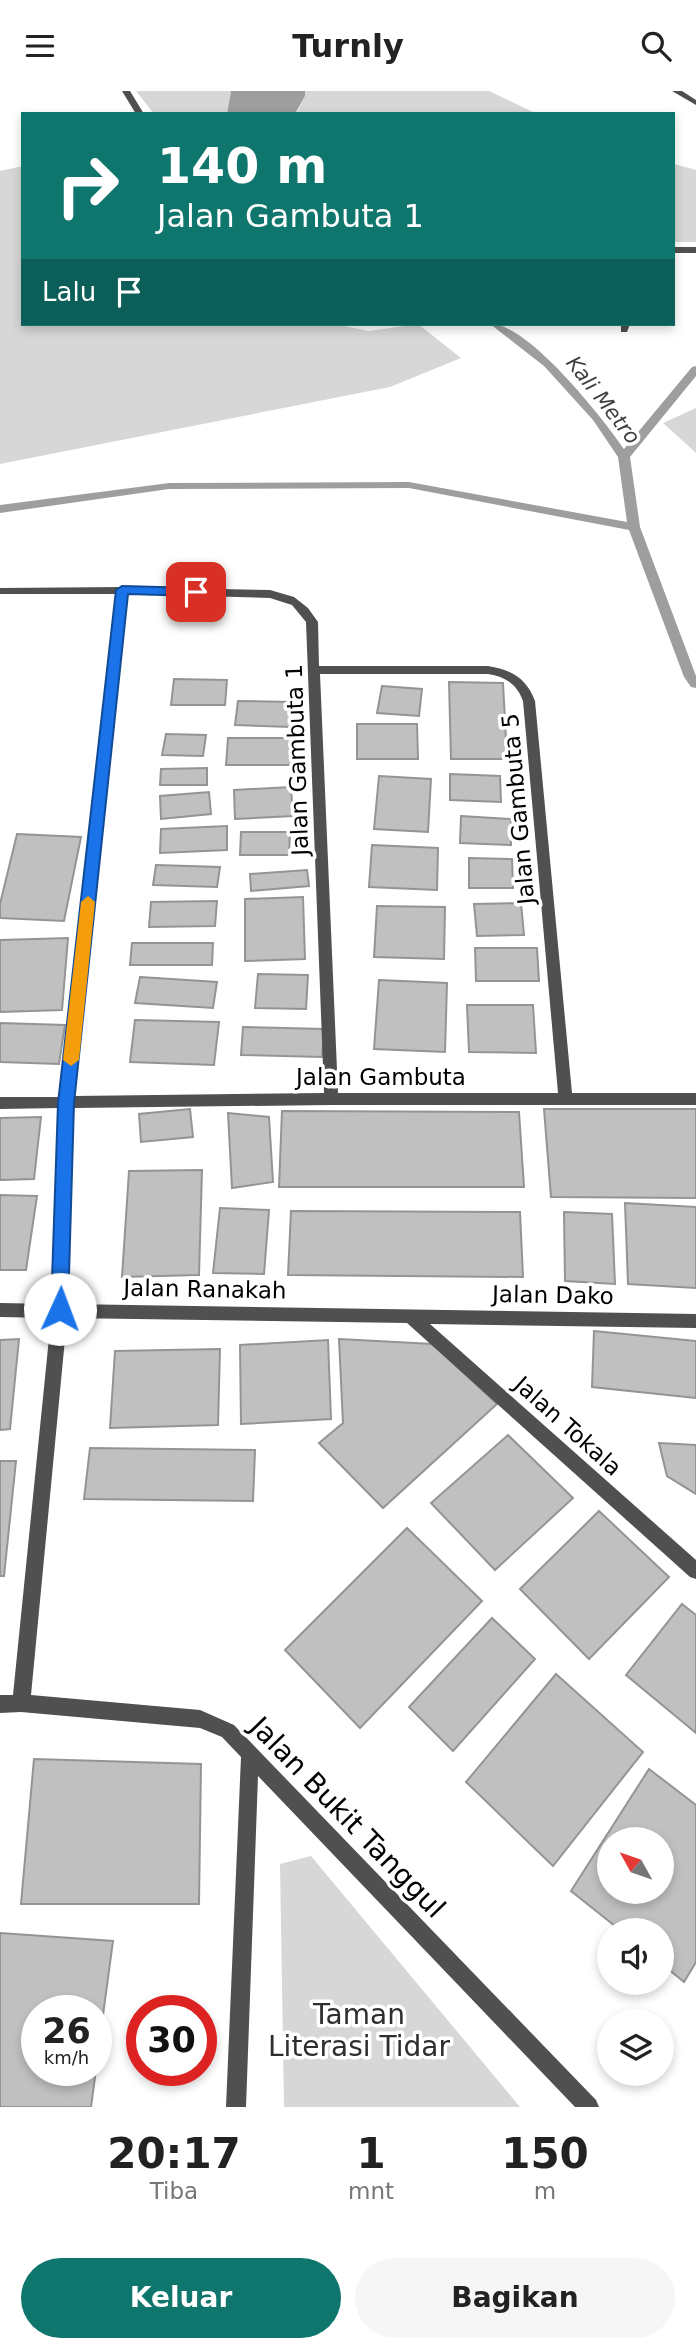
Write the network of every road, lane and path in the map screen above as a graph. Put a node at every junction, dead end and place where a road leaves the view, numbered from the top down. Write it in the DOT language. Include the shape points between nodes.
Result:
graph roads {
  1 [pos="126,91"];
  2 [pos="676,91"];
  3 [pos="696,103"];
  4 [pos="139,112"];
  5 [pos="675,250"];
  6 [pos="696,250"];
  7 [pos="122,590"];
  8 [pos="0,591"];
  9 [pos="315,670"];
  10 [pos="331,1099"];
  11 [pos="696,1099"];
  12 [pos="566,1100"];
  13 [pos="0,1103"];
  14 [pos="66,1103"];
  15 [pos="60,1309"];
  16 [pos="0,1310"];
  17 [pos="410,1315"];
  18 [pos="696,1321"];
  19 [pos="696,1571"];
  20 [pos="21,1703"];
  21 [pos="0,1704"];
  22 [pos="250,1756"];
  23 [pos="236,2107"];
  24 [pos="589,2107"];
  1 -- 4 [label="street"];
  2 -- 3 [label="street"];
  5 -- 6 [label="street"];
  7 -- 8 [label="street, Jalan Gambuta 1"];
  7 -- 9 [label="street, Jalan Gambuta 1" via="286,597 299,603 312,622"];
  7 -- 14 [label="street"];
  9 -- 10 [label="street, Jalan Gambuta 1"];
  9 -- 12 [label="street, Jalan Gambuta 5" via="488,670 505,672 526,690"];
  10 -- 12 [label="street, Jalan Gambuta"];
  10 -- 14 [label="street, Jalan Gambuta"];
  11 -- 12 [label="street, Jalan Gambuta"];
  13 -- 14 [label="street, Jalan Gambuta"];
  14 -- 15 [label="street"];
  15 -- 16 [label="street, Jalan Ranakah"];
  15 -- 17 [label="street, Jalan Ranakah"];
  15 -- 20 [label="street"];
  17 -- 18 [label="street, Jalan Dako"];
  17 -- 19 [label="street, Jalan Tokala"];
  20 -- 21 [label="street, Jalan Bukit Tanggul"];
  20 -- 22 [label="street, Jalan Bukit Tanggul" via="200,1719 228,1731"];
  22 -- 23 [label="street"];
  22 -- 24 [label="street, Jalan Bukit Tanggul"];
}
